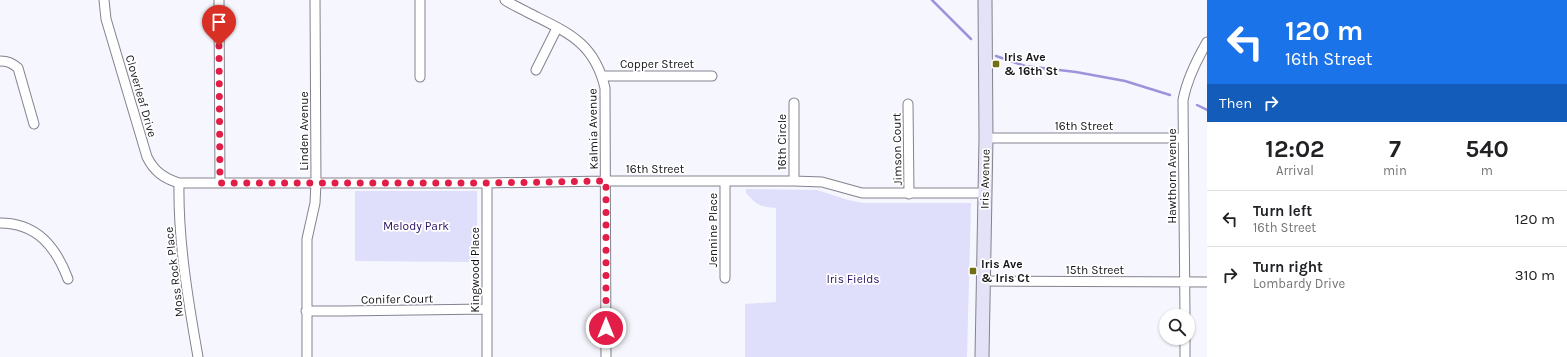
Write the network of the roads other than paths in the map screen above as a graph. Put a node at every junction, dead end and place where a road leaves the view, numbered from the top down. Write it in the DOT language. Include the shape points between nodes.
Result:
graph roads {
  1 [pos="104,0"];
  2 [pos="219,0"];
  3 [pos="315,0"];
  4 [pos="420,0"];
  5 [pos="505,0"];
  6 [pos="985,0"];
  7 [pos="557,28"];
  8 [pos="1207,42"];
  9 [pos="0,61"];
  10 [pos="536,70"];
  11 [pos="602,76"];
  12 [pos="712,76"];
  13 [pos="420,77"];
  14 [pos="794,103"];
  15 [pos="908,104"];
  16 [pos="34,124"];
  17 [pos="986,138"];
  18 [pos="1183,138"];
  19 [pos="794,180"];
  20 [pos="606,181"];
  21 [pos="725,181"];
  22 [pos="179,183"];
  23 [pos="220,183"];
  24 [pos="316,183"];
  25 [pos="487,183"];
  26 [pos="985,193"];
  27 [pos="909,194"];
  28 [pos="0,223"];
  29 [pos="725,278"];
  30 [pos="68,279"];
  31 [pos="983,281"];
  32 [pos="1184,282"];
  33 [pos="1207,282"];
  34 [pos="487,309"];
  35 [pos="1185,309"];
  36 [pos="306,311"];
  37 [pos="1185,345"];
  38 [pos="198,357"];
  39 [pos="306,357"];
  40 [pos="487,357"];
  41 [pos="606,357"];
  42 [pos="982,357"];
  43 [pos="1185,357"];
  1 -- 22 [label="street, Cloverleaf Drive" via="106,18 147,157 159,174"];
  2 -- 23 [label="street"];
  3 -- 24 [label="street, Linden Avenue"];
  4 -- 13 [label="street"];
  5 -- 7 [label="street, Kalmia Avenue"];
  6 -- 17 [label="main road, Iris Avenue"];
  7 -- 10 [label="street"];
  7 -- 11 [label="street, Kalmia Avenue" via="577,39 587,49 596,61"];
  8 -- 18 [label="street, Hawthorn Avenue" via="1186,85 1183,100"];
  9 -- 16 [label="street" via="13,63 18,68"];
  11 -- 12 [label="street, Copper Street"];
  11 -- 20 [label="street, Kalmia Avenue" via="605,88"];
  14 -- 19 [label="street, 16th Circle"];
  15 -- 27 [label="street, Jimson Court"];
  17 -- 18 [label="street, 16th Street"];
  17 -- 26 [label="main road, Iris Avenue"];
  18 -- 32 [label="street, Hawthorn Avenue"];
  19 -- 21 [label="street, 16th Street"];
  19 -- 27 [label="street, 16th Street" via="822,182 862,193"];
  20 -- 21 [label="street, 16th Street"];
  20 -- 25 [label="street, 16th Street"];
  20 -- 41 [label="street, Kalmia Avenue"];
  21 -- 29 [label="street, Jennine Place"];
  22 -- 23 [label="street, 16th Street"];
  22 -- 38 [label="street, Moss Rock Place" via="186,282"];
  23 -- 24 [label="street, 16th Street"];
  24 -- 25 [label="street, 16th Street"];
  24 -- 36 [label="street, Linden Avenue" via="315,203 307,239"];
  25 -- 34 [label="street, Kingwood Place"];
  26 -- 27 [label="street, 16th Street"];
  26 -- 31 [label="main road, Iris Avenue"];
  28 -- 30 [label="street" via="21,226 45,239 62,262"];
  31 -- 32 [label="street, 15th Street"];
  31 -- 42 [label="main road, Iris Avenue"];
  32 -- 33 [label="street, 15th Street"];
  32 -- 35 [label="street, Hawthorn Avenue"];
  34 -- 36 [label="street, Conifer Court"];
  34 -- 40 [label="street, Kingwood Place"];
  36 -- 39 [label="street, Linden Avenue"];
  37 -- 43 [label="street"];
}
